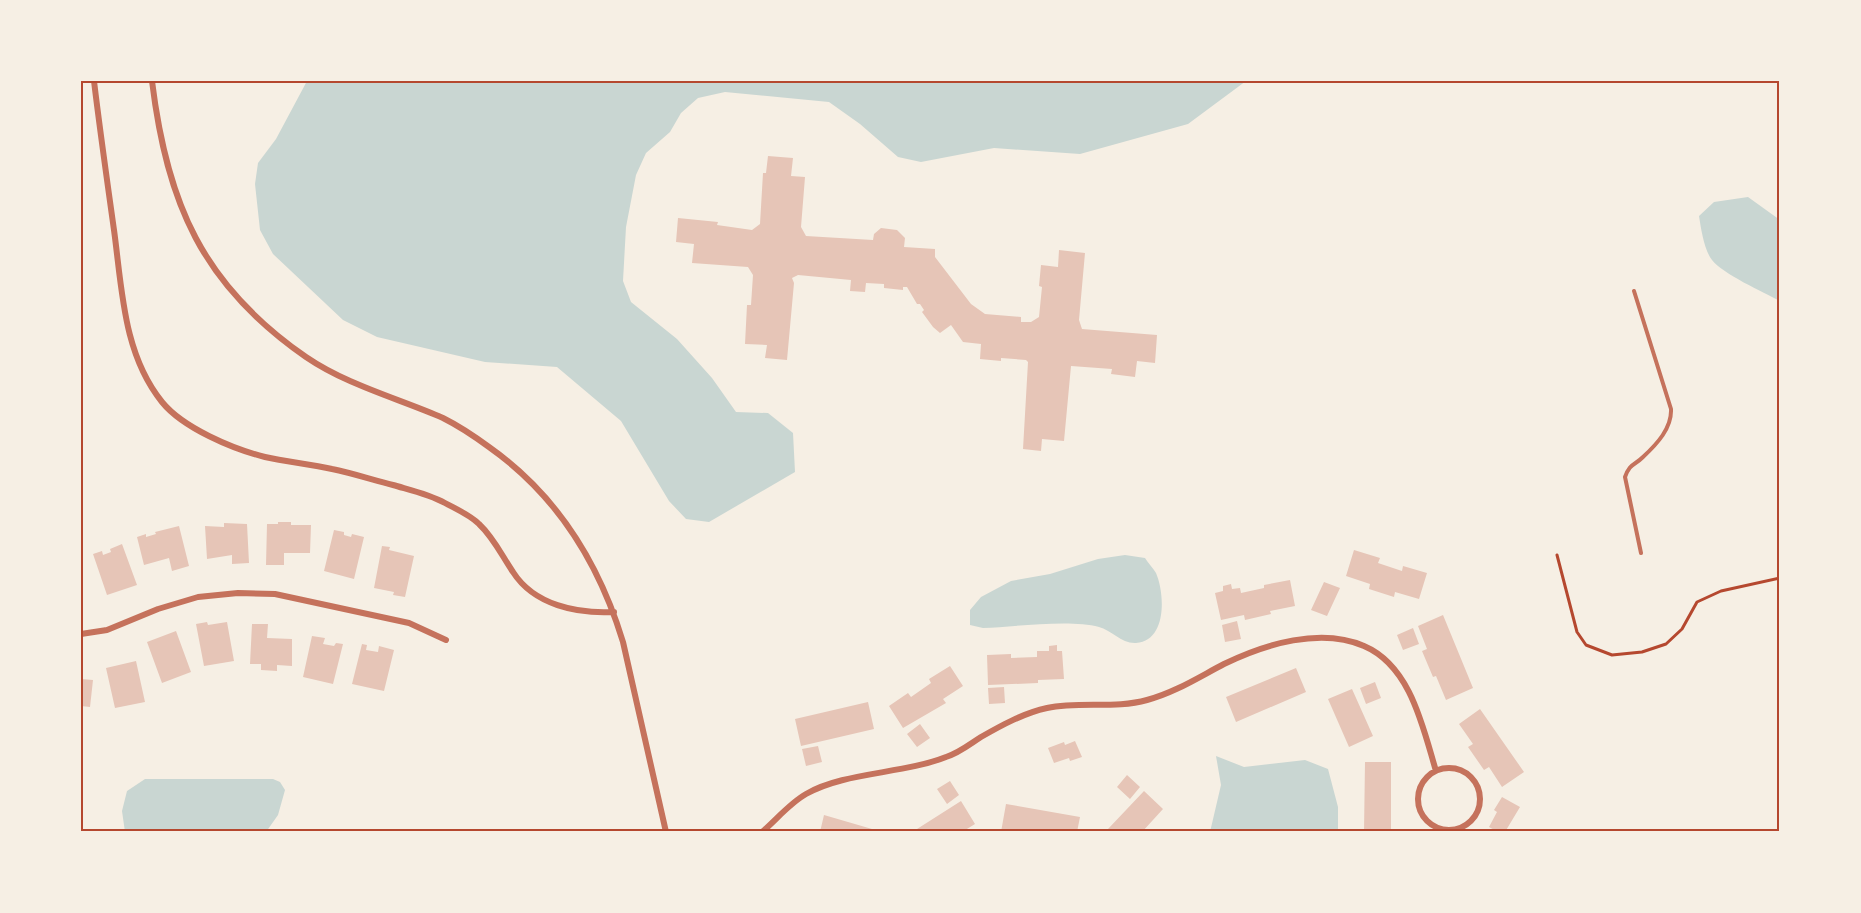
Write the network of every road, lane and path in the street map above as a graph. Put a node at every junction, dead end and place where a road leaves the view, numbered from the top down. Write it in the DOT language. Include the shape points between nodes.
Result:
graph roads {
  1 [pos="94,81"];
  2 [pos="152,81"];
  3 [pos="1634,291"];
  4 [pos="1641,553"];
  5 [pos="1557,555"];
  6 [pos="1780,578"];
  7 [pos="614,612"];
  8 [pos="81,634"];
  9 [pos="446,640"];
  10 [pos="1436,771"];
  11 [pos="666,832"];
  12 [pos="762,832"];
  1 -- 7 [label="street" via="126,320 139,366 164,404 189,425 239,449 334,469 442,501 478,523 514,574 538,597 576,610"];
  2 -- 7 [label="street" via="171,183 188,225 212,266 250,310 334,374 445,419 502,456 561,514 588,556"];
  3 -- 4 [label="lane" via="1671,409 1667,430 1642,458 1629,466 1625,477"];
  5 -- 6 [label="path" via="1577,632 1587,645 1612,655 1642,652 1666,644 1682,629 1697,602 1721,591"];
  7 -- 11 [label="street"];
  8 -- 9 [label="street" via="107,630 198,597 237,593 275,594 409,622"];
  10 -- 10 [label="street" via="1420,790 1420,809 1437,827 1461,827 1478,810 1477,787 1460,770"];
  10 -- 12 [label="street" via="1416,710 1394,670 1365,646 1342,639 1315,638 1245,655 1144,701 1039,710 1000,726 946,757 814,790"];
}
